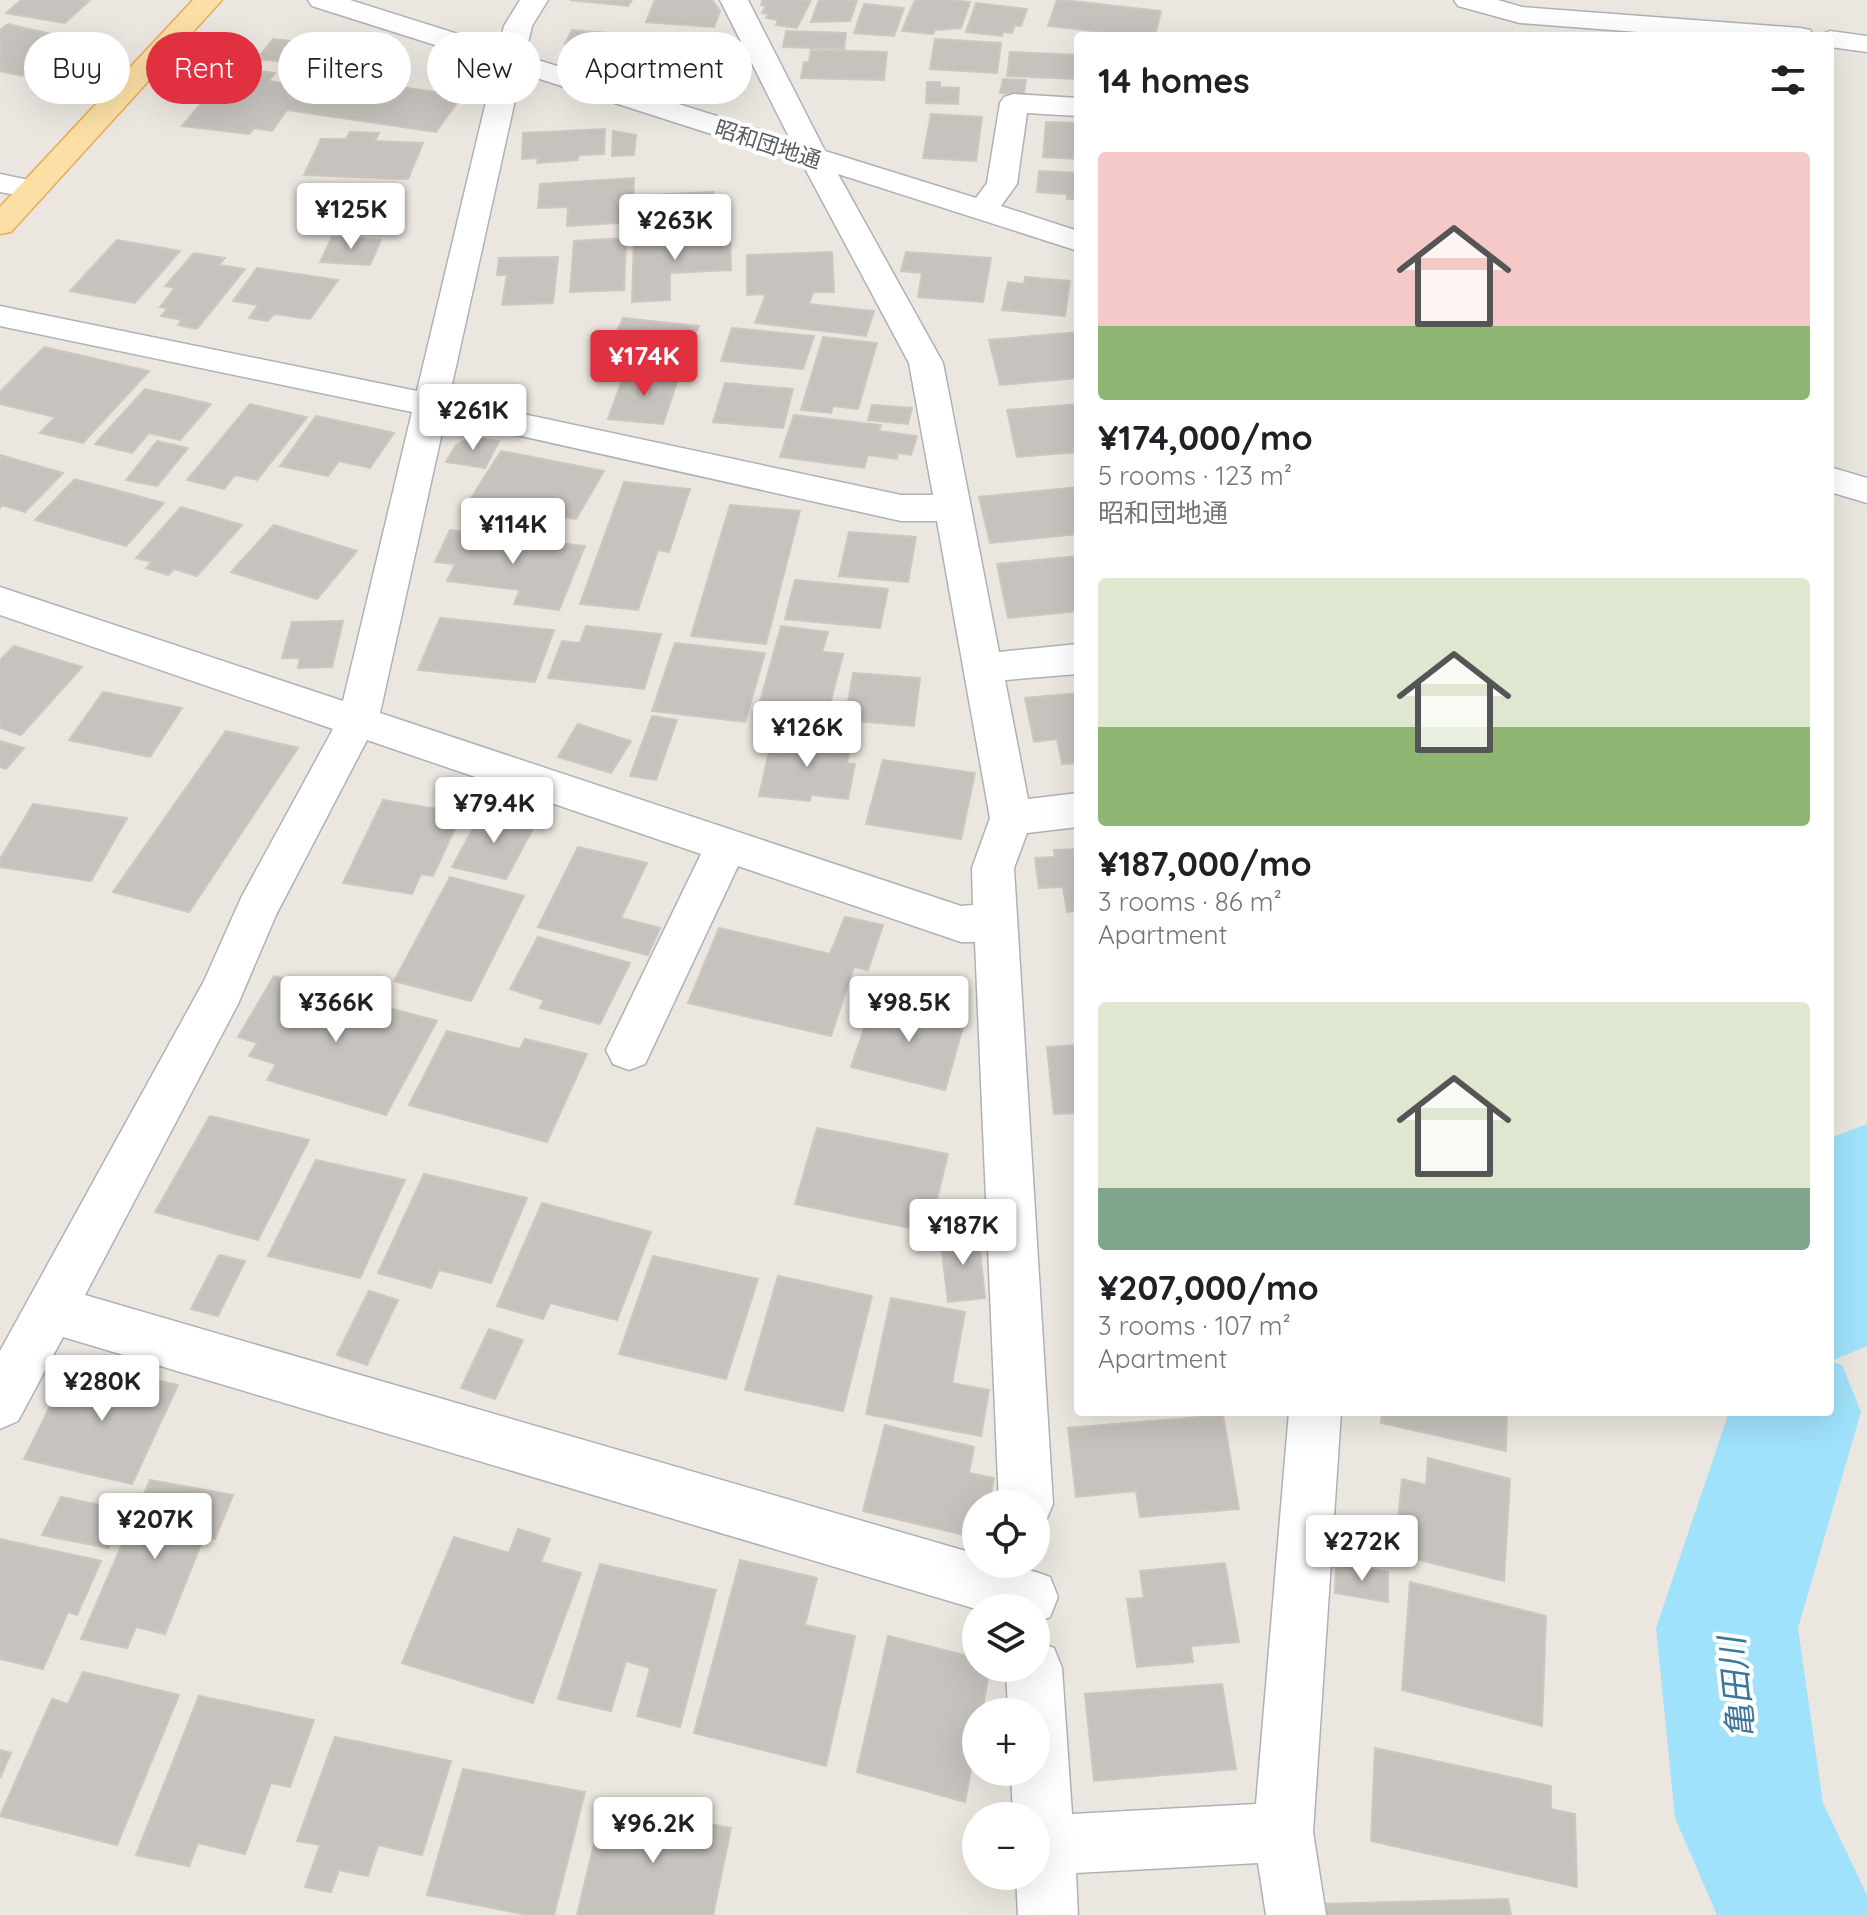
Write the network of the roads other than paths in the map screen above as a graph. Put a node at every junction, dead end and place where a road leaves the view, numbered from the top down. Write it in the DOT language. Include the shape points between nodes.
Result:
graph roads {
  1 [pos="208,0"];
  2 [pos="322,0"];
  3 [pos="534,0"];
  4 [pos="734,0"];
  5 [pos="1468,0"];
  6 [pos="517,32"];
  7 [pos="1747,32"];
  8 [pos="427,35"];
  9 [pos="1834,40"];
  10 [pos="1867,44"];
  11 [pos="541,72"];
  12 [pos="500,104"];
  13 [pos="1074,107"];
  14 [pos="814,158"];
  15 [pos="0,183"];
  16 [pos="33,189"];
  17 [pos="983,210"];
  18 [pos="0,225"];
  19 [pos="1074,240"];
  20 [pos="0,316"];
  21 [pos="431,405"];
  22 [pos="1834,480"];
  23 [pos="1867,491"];
  24 [pos="951,508"];
  25 [pos="0,601"];
  26 [pos="1074,659"];
  27 [pos="981,668"];
  28 [pos="358,720"];
  29 [pos="1074,810"];
  30 [pos="1011,818"];
  31 [pos="727,844"];
  32 [pos="998,922"];
  33 [pos="629,1050"];
  34 [pos="50,1309"];
  35 [pos="0,1403"];
  36 [pos="1315,1416"];
  37 [pos="1025,1490"];
  38 [pos="1030,1590"];
  39 [pos="1035,1682"];
  40 [pos="1042,1802"];
  41 [pos="1283,1832"];
  42 [pos="1050,1845"];
  43 [pos="1047,1890"];
  44 [pos="1048,1915"];
  45 [pos="1296,1915"];
  1 -- 16 [label="main road"];
  2 -- 8 [label="street, 昭和団地通"];
  3 -- 6 [label="street"];
  4 -- 14 [label="street"];
  5 -- 7 [label="street" via="1520,15"];
  9 -- 10 [label="street"];
  11 -- 14 [label="street, 昭和団地通"];
  12 -- 21 [label="street"];
  13 -- 17 [label="street" via="1014,103 1002,184"];
  14 -- 17 [label="street, 昭和団地通"];
  14 -- 24 [label="street" via="926,363"];
  15 -- 16 [label="street"];
  16 -- 18 [label="main road"];
  17 -- 19 [label="street, 昭和団地通"];
  20 -- 21 [label="street"];
  21 -- 24 [label="street" via="901,508"];
  21 -- 28 [label="street"];
  22 -- 23 [label="street"];
  24 -- 27 [label="street"];
  25 -- 28 [label="street"];
  26 -- 27 [label="street"];
  27 -- 30 [label="street"];
  28 -- 31 [label="street"];
  28 -- 34 [label="street" via="256,911 222,990"];
  29 -- 30 [label="street"];
  30 -- 32 [label="street" via="993,868"];
  31 -- 32 [label="street" via="961,924"];
  31 -- 33 [label="street"];
  32 -- 37 [label="street"];
  34 -- 35 [label="street"];
  34 -- 38 [label="street"];
  36 -- 41 [label="street"];
  39 -- 40 [label="street"];
  41 -- 42 [label="street"];
  41 -- 45 [label="street"];
  43 -- 44 [label="street"];
}
